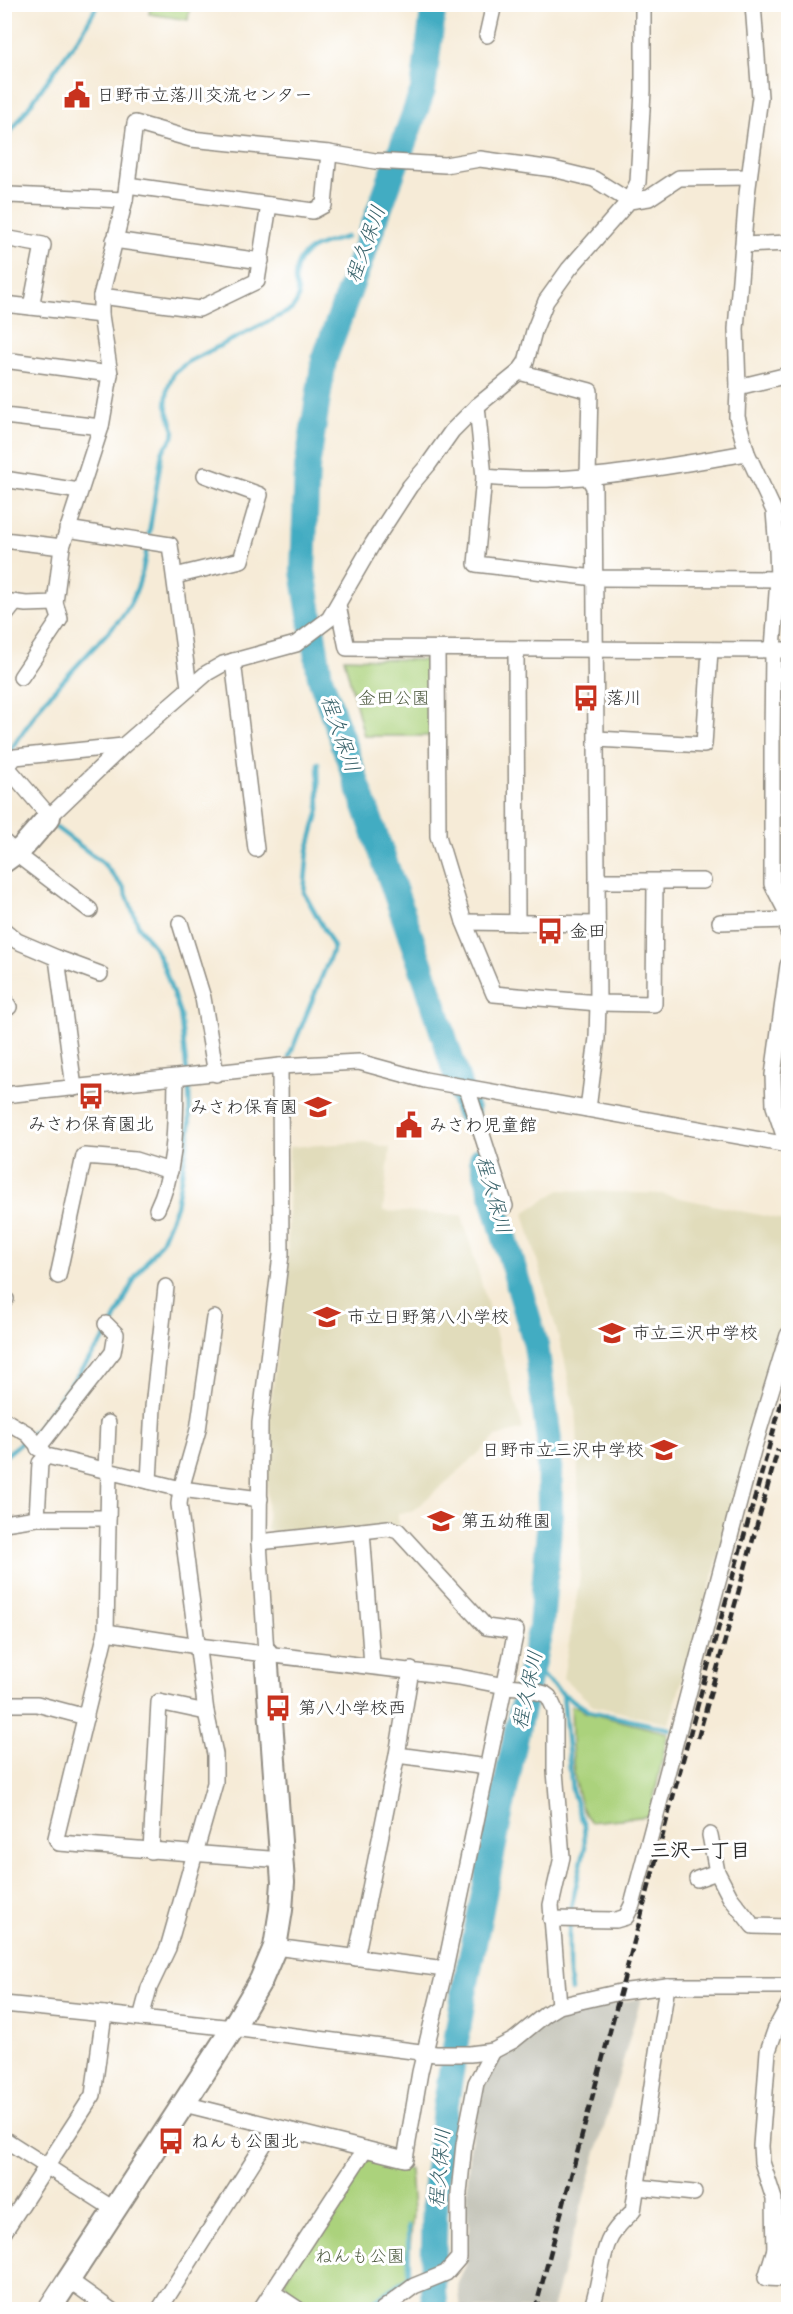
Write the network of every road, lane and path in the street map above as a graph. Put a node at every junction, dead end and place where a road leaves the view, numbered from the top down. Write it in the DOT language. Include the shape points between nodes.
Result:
graph roads {
  1 [pos="494,4"];
  2 [pos="643,4"];
  3 [pos="753,4"];
  4 [pos="487,35"];
  5 [pos="329,153"];
  6 [pos="749,177"];
  7 [pos="126,193"];
  8 [pos="4,201"];
  9 [pos="629,201"];
  10 [pos="269,205"];
  11 [pos="4,238"];
  12 [pos="114,240"];
  13 [pos="789,243"];
  14 [pos="743,245"];
  15 [pos="261,261"];
  16 [pos="101,297"];
  17 [pos="4,304"];
  18 [pos="31,307"];
  19 [pos="101,315"];
  20 [pos="4,360"];
  21 [pos="519,372"];
  22 [pos="110,374"];
  23 [pos="789,375"];
  24 [pos="738,387"];
  25 [pos="477,405"];
  26 [pos="4,416"];
  27 [pos="101,427"];
  28 [pos="747,453"];
  29 [pos="205,475"];
  30 [pos="484,477"];
  31 [pos="588,477"];
  32 [pos="4,479"];
  33 [pos="79,491"];
  34 [pos="67,529"];
  35 [pos="4,540"];
  36 [pos="62,547"];
  37 [pos="175,576"];
  38 [pos="595,578"];
  39 [pos="778,579"];
  40 [pos="10,602"];
  41 [pos="55,603"];
  42 [pos="338,605"];
  43 [pos="4,617"];
  44 [pos="437,649"];
  45 [pos="516,649"];
  46 [pos="596,649"];
  47 [pos="710,650"];
  48 [pos="781,650"];
  49 [pos="233,661"];
  50 [pos="21,677"];
  51 [pos="189,687"];
  52 [pos="597,739"];
  53 [pos="123,746"];
  54 [pos="46,821"];
  55 [pos="256,849"];
  56 [pos="8,852"];
  57 [pos="597,881"];
  58 [pos="703,881"];
  59 [pos="655,882"];
  60 [pos="90,910"];
  61 [pos="464,922"];
  62 [pos="720,922"];
  63 [pos="180,923"];
  64 [pos="518,923"];
  65 [pos="597,924"];
  66 [pos="788,924"];
  67 [pos="4,930"];
  68 [pos="57,958"];
  69 [pos="789,965"];
  70 [pos="100,974"];
  71 [pos="598,1003"];
  72 [pos="280,1066"];
  73 [pos="216,1074"];
  74 [pos="177,1078"];
  75 [pos="465,1087"];
  76 [pos="74,1088"];
  77 [pos="4,1095"];
  78 [pos="588,1110"];
  79 [pos="788,1144"];
  80 [pos="170,1171"];
  81 [pos="505,1206"];
  82 [pos="157,1209"];
  83 [pos="58,1276"];
  84 [pos="166,1287"];
  85 [pos="214,1318"];
  86 [pos="110,1328"];
  87 [pos="789,1335"];
  88 [pos="4,1420"];
  89 [pos="108,1423"];
  90 [pos="36,1444"];
  91 [pos="107,1471"];
  92 [pos="149,1481"];
  93 [pos="181,1489"];
  94 [pos="260,1499"];
  95 [pos="37,1518"];
  96 [pos="108,1518"];
  97 [pos="4,1523"];
  98 [pos="362,1531"];
  99 [pos="259,1542"];
  100 [pos="106,1632"];
  101 [pos="198,1646"];
  102 [pos="267,1653"];
  103 [pos="372,1665"];
  104 [pos="411,1670"];
  105 [pos="512,1687"];
  106 [pos="4,1704"];
  107 [pos="206,1712"];
  108 [pos="86,1717"];
  109 [pos="397,1755"];
  110 [pos="488,1767"];
  111 [pos="710,1835"];
  112 [pos="151,1851"];
  113 [pos="193,1855"];
  114 [pos="282,1860"];
  115 [pos="717,1872"];
  116 [pos="697,1879"];
  117 [pos="551,1919"];
  118 [pos="789,1927"];
  119 [pos="275,1947"];
  120 [pos="356,1958"];
  121 [pos="445,1969"];
  122 [pos="667,1986"];
  123 [pos="789,1986"];
  124 [pos="4,2004"];
  125 [pos="559,2006"];
  126 [pos="789,2006"];
  127 [pos="104,2014"];
  128 [pos="141,2018"];
  129 [pos="233,2028"];
  130 [pos="493,2050"];
  131 [pos="425,2052"];
  132 [pos="183,2104"];
  133 [pos="275,2127"];
  134 [pos="4,2139"];
  135 [pos="365,2149"];
  136 [pos="46,2165"];
  137 [pos="637,2187"];
  138 [pos="694,2193"];
  139 [pos="115,2210"];
  140 [pos="4,2232"];
  141 [pos="69,2280"];
  142 [pos="788,2281"];
  143 [pos="272,2292"];
  144 [pos="50,2310"];
  145 [pos="111,2310"];
  146 [pos="159,2310"];
  147 [pos="261,2310"];
  148 [pos="300,2310"];
  149 [pos="382,2310"];
  150 [pos="591,2310"];
  1 -- 4 [label="street"];
  2 -- 9 [label="street" via="638,182"];
  3 -- 6 [label="street" via="760,97"];
  5 -- 7 [label="street" via="191,139 135,123"];
  5 -- 9 [label="street" via="377,161 445,165 480,159 554,169 594,179"];
  5 -- 10 [label="street" via="324,205 313,211"];
  6 -- 9 [label="street" via="679,178 649,198"];
  6 -- 14 [label="street"];
  7 -- 8 [label="street" via="9,195"];
  7 -- 10 [label="street"];
  7 -- 12 [label="street"];
  9 -- 21 [label="street" via="569,268 546,301"];
  10 -- 15 [label="street"];
  11 -- 18 [label="street" via="43,245"];
  12 -- 15 [label="street"];
  12 -- 16 [label="street"];
  13 -- 14 [label="street"];
  14 -- 24 [label="street" via="735,335"];
  15 -- 16 [label="street" via="257,281 199,309"];
  16 -- 19 [label="street"];
  17 -- 18 [label="street"];
  18 -- 19 [label="street"];
  19 -- 22 [label="street"];
  20 -- 22 [label="street"];
  21 -- 25 [label="street"];
  21 -- 31 [label="street" via="590,391"];
  22 -- 27 [label="street"];
  23 -- 24 [label="street"];
  24 -- 28 [label="street" via="737,417"];
  25 -- 30 [label="street"];
  25 -- 42 [label="street" via="410,486"];
  26 -- 27 [label="street"];
  27 -- 33 [label="street"];
  28 -- 31 [label="street"];
  28 -- 39 [label="street" via="774,511"];
  29 -- 37 [label="street" via="260,495 241,560"];
  30 -- 31 [label="street"];
  30 -- 38 [label="street" via="476,564"];
  31 -- 38 [label="street" via="594,488"];
  32 -- 33 [label="street"];
  33 -- 34 [label="street"];
  34 -- 36 [label="street"];
  34 -- 37 [label="street" via="170,545"];
  35 -- 36 [label="street"];
  36 -- 41 [label="street"];
  37 -- 51 [label="street"];
  38 -- 39 [label="street"];
  38 -- 46 [label="street"];
  39 -- 48 [label="street"];
  40 -- 41 [label="street"];
  40 -- 43 [label="street"];
  41 -- 50 [label="street" via="60,619"];
  42 -- 44 [label="street" via="348,648"];
  42 -- 49 [label="street" via="329,619 300,641"];
  44 -- 45 [label="street"];
  44 -- 61 [label="street" via="438,836"];
  45 -- 46 [label="street"];
  45 -- 64 [label="street"];
  46 -- 47 [label="street"];
  46 -- 52 [label="street"];
  47 -- 48 [label="street"];
  47 -- 52 [label="street" via="704,745"];
  48 -- 66 [label="street" via="772,884"];
  49 -- 51 [label="street"];
  49 -- 55 [label="street"];
  51 -- 53 [label="street"];
  52 -- 57 [label="street"];
  53 -- 54 [label="street"];
  53 -- 54 [label="street" via="15,757 7,767"];
  54 -- 56 [label="street"];
  56 -- 60 [label="street"];
  57 -- 59 [label="street"];
  57 -- 65 [label="street"];
  58 -- 59 [label="street"];
  59 -- 71 [label="street" via="654,1004"];
  61 -- 64 [label="street"];
  61 -- 71 [label="street" via="494,994"];
  62 -- 66 [label="street"];
  63 -- 73 [label="street" via="203,998"];
  64 -- 65 [label="street"];
  65 -- 71 [label="street"];
  67 -- 68 [label="street" via="17,941"];
  68 -- 70 [label="street"];
  68 -- 76 [label="street"];
  69 -- 79 [label="street" via="773,1075 774,1106"];
  71 -- 78 [label="street"];
  72 -- 73 [label="street"];
  72 -- 75 [label="street" via="359,1062"];
  72 -- 94 [label="street" via="281,1255 260,1423"];
  73 -- 74 [label="street"];
  74 -- 76 [label="street"];
  74 -- 80 [label="street" via="175,1145"];
  75 -- 78 [label="street"];
  75 -- 81 [label="street"];
  76 -- 77 [label="street"];
  78 -- 79 [label="street"];
  80 -- 82 [label="street"];
  80 -- 83 [label="street" via="135,1160 84,1156"];
  84 -- 92 [label="street"];
  85 -- 93 [label="street" via="198,1430"];
  86 -- 90 [label="street" via="113,1352"];
  87 -- 117 [label="street" via="753,1450 632,1905 626,1917 616,1920"];
  88 -- 90 [label="street"];
  89 -- 91 [label="street"];
  90 -- 91 [label="street"];
  90 -- 95 [label="street" via="40,1463"];
  91 -- 92 [label="street"];
  91 -- 96 [label="street"];
  92 -- 93 [label="street"];
  93 -- 94 [label="street"];
  93 -- 101 [label="street" via="179,1504"];
  94 -- 99 [label="street"];
  95 -- 96 [label="street"];
  95 -- 97 [label="street"];
  96 -- 100 [label="street"];
  98 -- 99 [label="street"];
  98 -- 103 [label="street"];
  98 -- 105 [label="street" via="398,1530 486,1627 516,1631"];
  99 -- 102 [label="street"];
  100 -- 101 [label="street"];
  100 -- 108 [label="street"];
  101 -- 102 [label="street"];
  101 -- 107 [label="street"];
  102 -- 103 [label="street"];
  102 -- 114 [label="street"];
  103 -- 104 [label="street"];
  104 -- 105 [label="street"];
  104 -- 109 [label="street"];
  105 -- 110 [label="street"];
  105 -- 117 [label="street" via="545,1694 555,1710 562,1857"];
  106 -- 108 [label="street" via="38,1704"];
  107 -- 112 [label="street" via="159,1702"];
  107 -- 113 [label="street" via="215,1754 215,1783"];
  108 -- 112 [label="street" via="56,1838 59,1844"];
  109 -- 110 [label="street"];
  109 -- 120 [label="street"];
  110 -- 121 [label="street"];
  111 -- 115 [label="street"];
  112 -- 113 [label="street"];
  113 -- 114 [label="street"];
  113 -- 128 [label="street" via="168,1948 149,1988"];
  114 -- 119 [label="street"];
  115 -- 116 [label="street"];
  115 -- 118 [label="street" via="730,1897 753,1926"];
  117 -- 125 [label="street"];
  119 -- 120 [label="street"];
  119 -- 129 [label="street"];
  120 -- 121 [label="street"];
  121 -- 131 [label="street"];
  122 -- 123 [label="street"];
  122 -- 125 [label="street" via="628,1990"];
  122 -- 137 [label="street"];
  124 -- 127 [label="street"];
  125 -- 130 [label="street" via="514,2040"];
  126 -- 142 [label="street" via="768,2051 761,2130 762,2162 774,2199 777,2260"];
  127 -- 128 [label="street"];
  127 -- 136 [label="street" via="93,2095"];
  128 -- 129 [label="street"];
  129 -- 131 [label="street"];
  129 -- 132 [label="street"];
  130 -- 131 [label="street" via="470,2054"];
  130 -- 149 [label="street" via="476,2083 469,2116 459,2193 459,2258 446,2273 414,2286"];
  131 -- 135 [label="street" via="405,2159"];
  132 -- 133 [label="street"];
  132 -- 139 [label="street"];
  133 -- 135 [label="street"];
  133 -- 146 [label="street"];
  134 -- 136 [label="street"];
  135 -- 143 [label="street"];
  136 -- 139 [label="street"];
  136 -- 140 [label="street"];
  137 -- 138 [label="street"];
  137 -- 150 [label="street" via="633,2211 608,2243"];
  139 -- 141 [label="street"];
  141 -- 144 [label="street"];
  141 -- 145 [label="street"];
  143 -- 147 [label="street"];
  143 -- 148 [label="street"];
}
